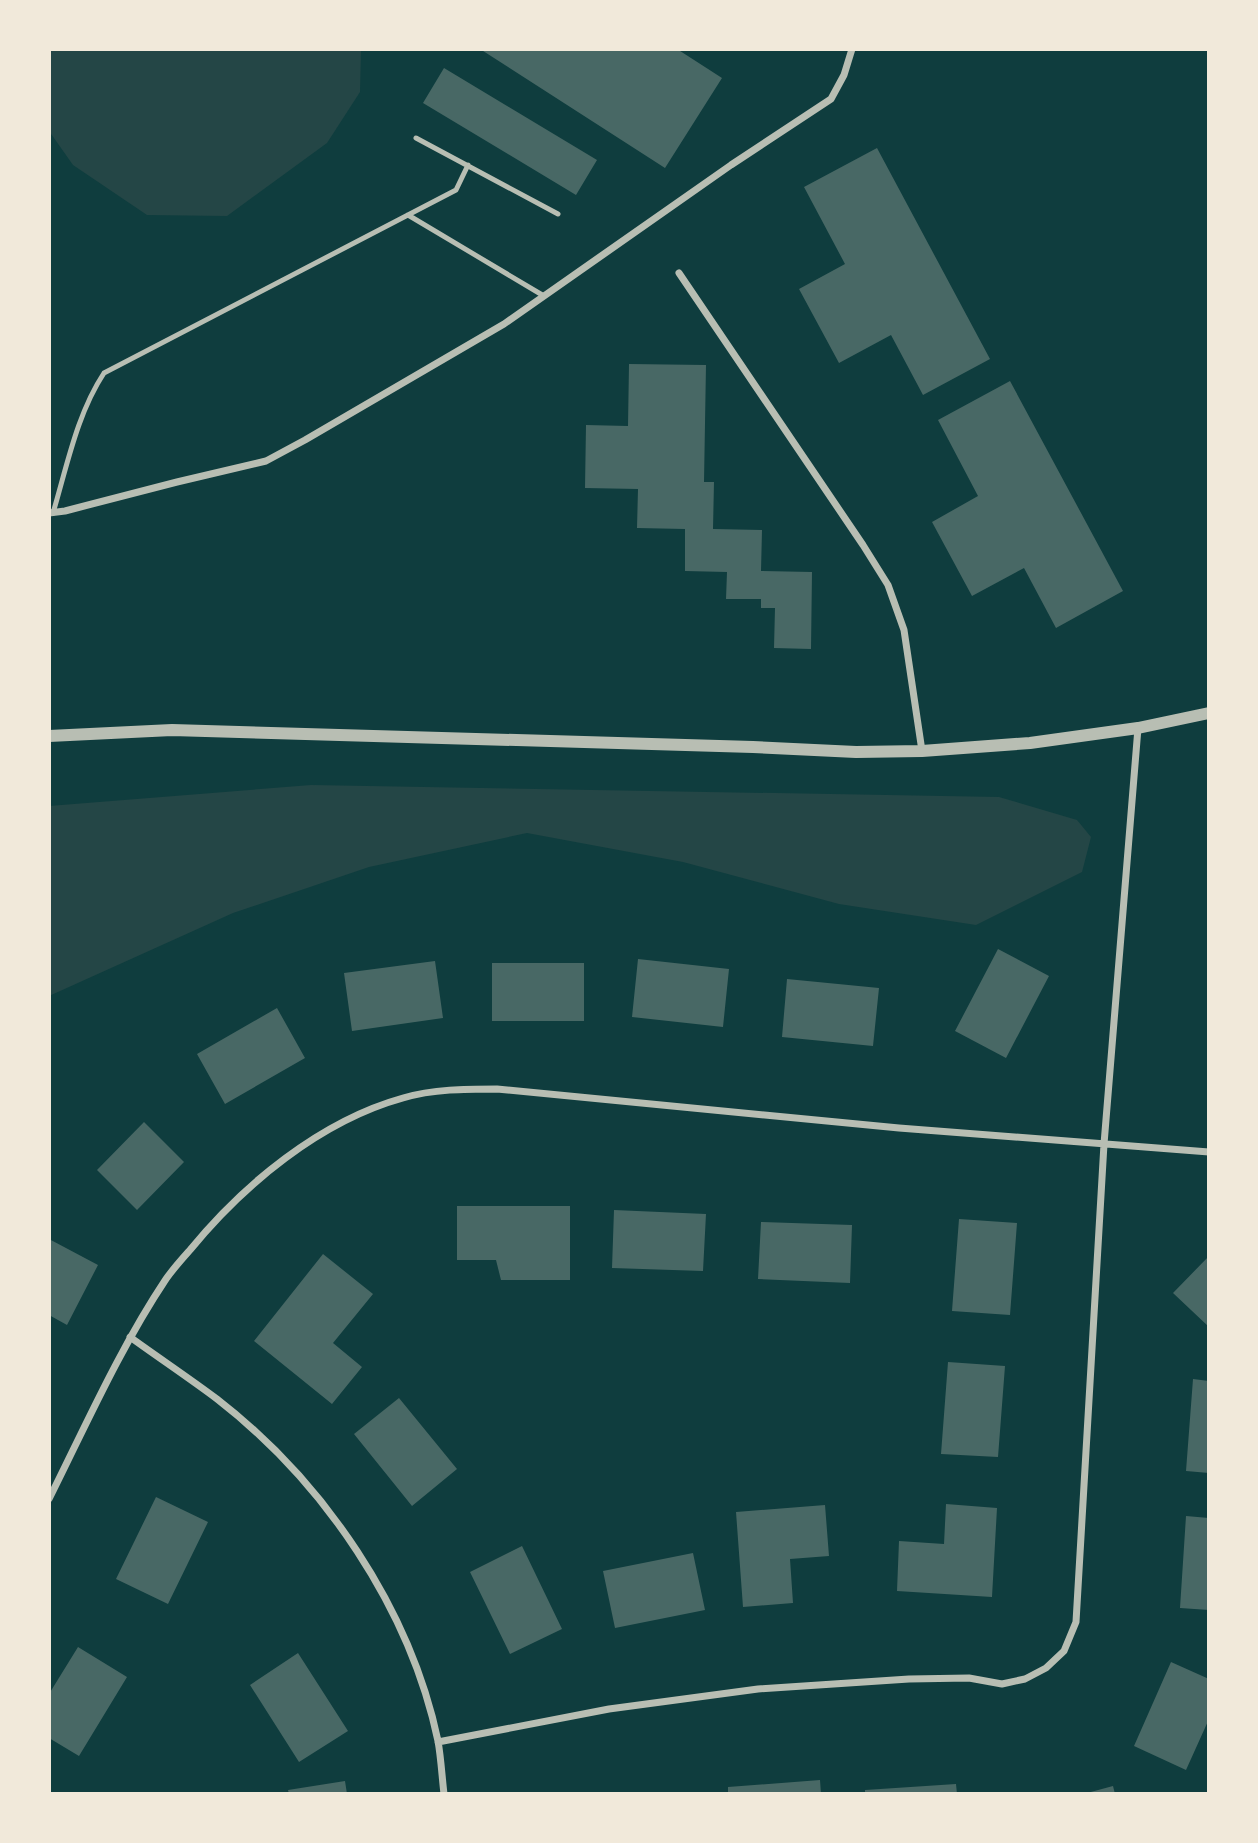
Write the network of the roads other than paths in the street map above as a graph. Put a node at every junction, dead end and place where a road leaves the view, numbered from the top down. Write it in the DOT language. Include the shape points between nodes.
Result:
graph roads {
  1 [pos="852,49"];
  2 [pos="416,138"];
  3 [pos="468,165"];
  4 [pos="558,214"];
  5 [pos="408,215"];
  6 [pos="680,273"];
  7 [pos="544,296"];
  8 [pos="51,513"];
  9 [pos="1209,713"];
  10 [pos="1138,728"];
  11 [pos="49,736"];
  12 [pos="922,751"];
  13 [pos="1104,1144"];
  14 [pos="1209,1152"];
  15 [pos="130,1337"];
  16 [pos="49,1499"];
  17 [pos="438,1742"];
  18 [pos="444,1794"];
  1 -- 7 [label="street" via="831,99"];
  2 -- 3 [label="lane"];
  3 -- 4 [label="lane"];
  3 -- 5 [label="lane" via="456,190"];
  5 -- 7 [label="lane"];
  5 -- 8 [label="lane" via="104,373 81,420"];
  6 -- 12 [label="street" via="888,585 904,630"];
  7 -- 8 [label="street" via="492,331 266,461"];
  9 -- 10 [label="street"];
  10 -- 12 [label="street"];
  10 -- 13 [label="street"];
  11 -- 12 [label="street" via="172,730"];
  13 -- 14 [label="street"];
  13 -- 15 [label="street" via="498,1089 450,1089 403,1097 358,1114 310,1141 259,1178 213,1222 167,1277"];
  13 -- 17 [label="street" via="1076,1622 1064,1651 1046,1668 1026,1679 1002,1684 969,1678 909,1679 758,1689 609,1709"];
  15 -- 16 [label="street"];
  15 -- 17 [label="street" via="218,1400 315,1494 363,1558 390,1606 418,1671"];
  17 -- 18 [label="street"];
}
